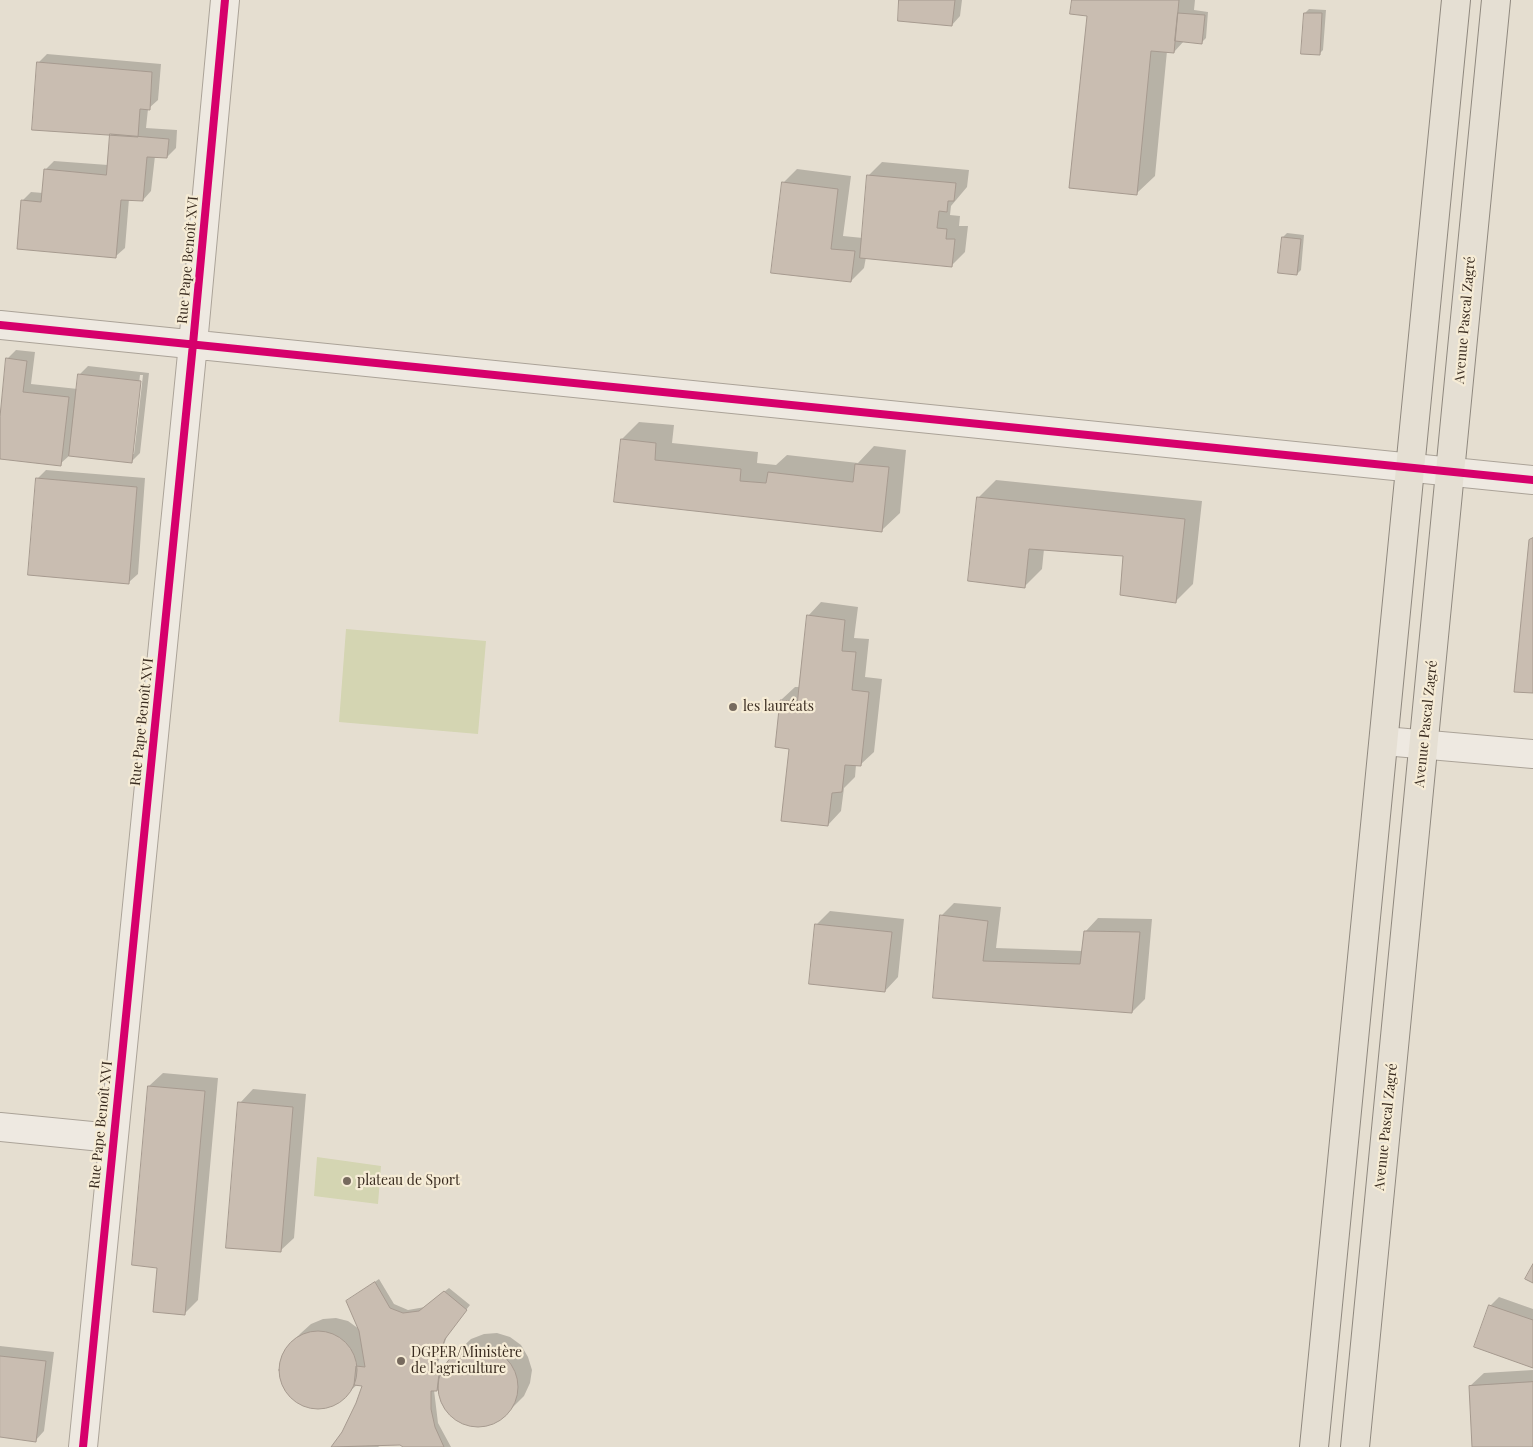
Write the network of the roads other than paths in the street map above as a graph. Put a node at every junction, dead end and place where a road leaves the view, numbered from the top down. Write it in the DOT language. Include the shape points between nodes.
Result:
graph roads {
  1 [pos="225,0"];
  2 [pos="1456,0"];
  3 [pos="1496,0"];
  4 [pos="0,325"];
  5 [pos="193,344"];
  6 [pos="1411,468"];
  7 [pos="1451,472"];
  8 [pos="1533,480"];
  9 [pos="1384,741"];
  10 [pos="1424,744"];
  11 [pos="1533,754"];
  12 [pos="0,1128"];
  13 [pos="112,1138"];
  14 [pos="83,1447"];
  15 [pos="1314,1447"];
  16 [pos="1355,1447"];
  1 -- 5 [label="street, Rue Pape Benoît XVI"];
  2 -- 6 [label="main road"];
  3 -- 7 [label="main road, Avenue Pascal Zagré"];
  4 -- 5 [label="street"];
  5 -- 6 [label="street"];
  5 -- 13 [label="street, Rue Pape Benoît XVI"];
  6 -- 7 [label="street"];
  6 -- 9 [label="main road"];
  7 -- 8 [label="street"];
  7 -- 10 [label="main road, Avenue Pascal Zagré"];
  9 -- 10 [label="street"];
  9 -- 15 [label="main road"];
  10 -- 11 [label="street"];
  10 -- 16 [label="main road, Avenue Pascal Zagré"];
  12 -- 13 [label="street"];
  13 -- 14 [label="street, Rue Pape Benoît XVI"];
}
